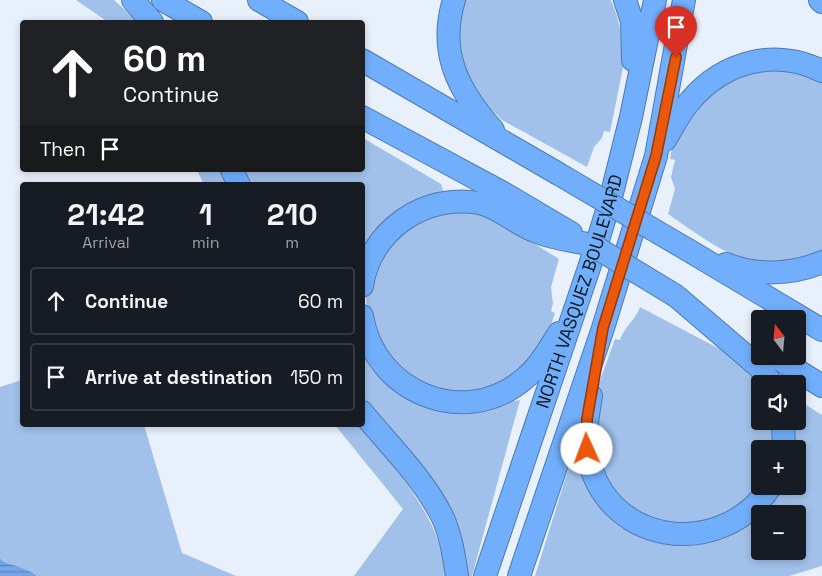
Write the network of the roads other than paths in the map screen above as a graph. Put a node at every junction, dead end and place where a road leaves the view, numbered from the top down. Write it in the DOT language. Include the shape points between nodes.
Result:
graph roads {
  1 [pos="133,0"];
  2 [pos="163,0"];
  3 [pos="259,0"];
  4 [pos="454,0"];
  5 [pos="625,0"];
  6 [pos="655,0"];
  7 [pos="684,0"];
  8 [pos="150,20"];
  9 [pos="198,20"];
  10 [pos="294,20"];
  11 [pos="365,62"];
  12 [pos="822,71"];
  13 [pos="631,117"];
  14 [pos="365,119"];
  15 [pos="504,142"];
  16 [pos="656,156"];
  17 [pos="539,224"];
  18 [pos="688,250"];
  19 [pos="822,262"];
  20 [pos="365,277"];
  21 [pos="676,296"];
  22 [pos="579,298"];
  23 [pos="365,326"];
  24 [pos="603,328"];
  25 [pos="822,330"];
  26 [pos="751,342"];
  27 [pos="788,365"];
  28 [pos="766,375"];
  29 [pos="822,386"];
  30 [pos="365,416"];
  31 [pos="764,495"];
  32 [pos="457,576"];
  33 [pos="485,576"];
  34 [pos="519,576"];
  1 -- 8 [label="highway"];
  2 -- 9 [label="highway"];
  3 -- 10 [label="highway"];
  4 -- 15 [label="highway" via="447,38 450,58 469,99"];
  5 -- 13 [label="highway" via="634,40"];
  6 -- 13 [label="highway, NORTH VASQUEZ BOULEVARD"];
  7 -- 16 [label="highway, NORTH VASQUEZ BOULEVARD"];
  11 -- 15 [label="highway"];
  12 -- 16 [label="highway" via="798,62 776,59 750,62 722,73 689,102"];
  13 -- 22 [label="highway, NORTH VASQUEZ BOULEVARD" via="610,201"];
  14 -- 17 [label="highway"];
  15 -- 18 [label="highway, bridge"];
  16 -- 24 [label="highway, NORTH VASQUEZ BOULEVARD"];
  17 -- 20 [label="highway" via="480,203 446,202 422,208 394,226 378,245"];
  17 -- 21 [label="highway, bridge" via="592,246"];
  18 -- 19 [label="highway" via="732,267 762,272 790,271"];
  18 -- 25 [label="highway"];
  21 -- 26 [label="highway"];
  21 -- 28 [label="highway"];
  22 -- 23 [label="highway" via="530,374 499,395 472,402 436,399 414,390 394,376 372,349"];
  22 -- 33 [label="highway, NORTH VASQUEZ BOULEVARD"];
  24 -- 31 [label="highway" via="587,419 587,449 599,483 618,509 646,528 667,534 691,534 710,531 739,518"];
  24 -- 34 [label="highway, NORTH VASQUEZ BOULEVARD"];
  27 -- 29 [label="highway"];
  30 -- 32 [label="highway" via="420,483 441,516"];
}
